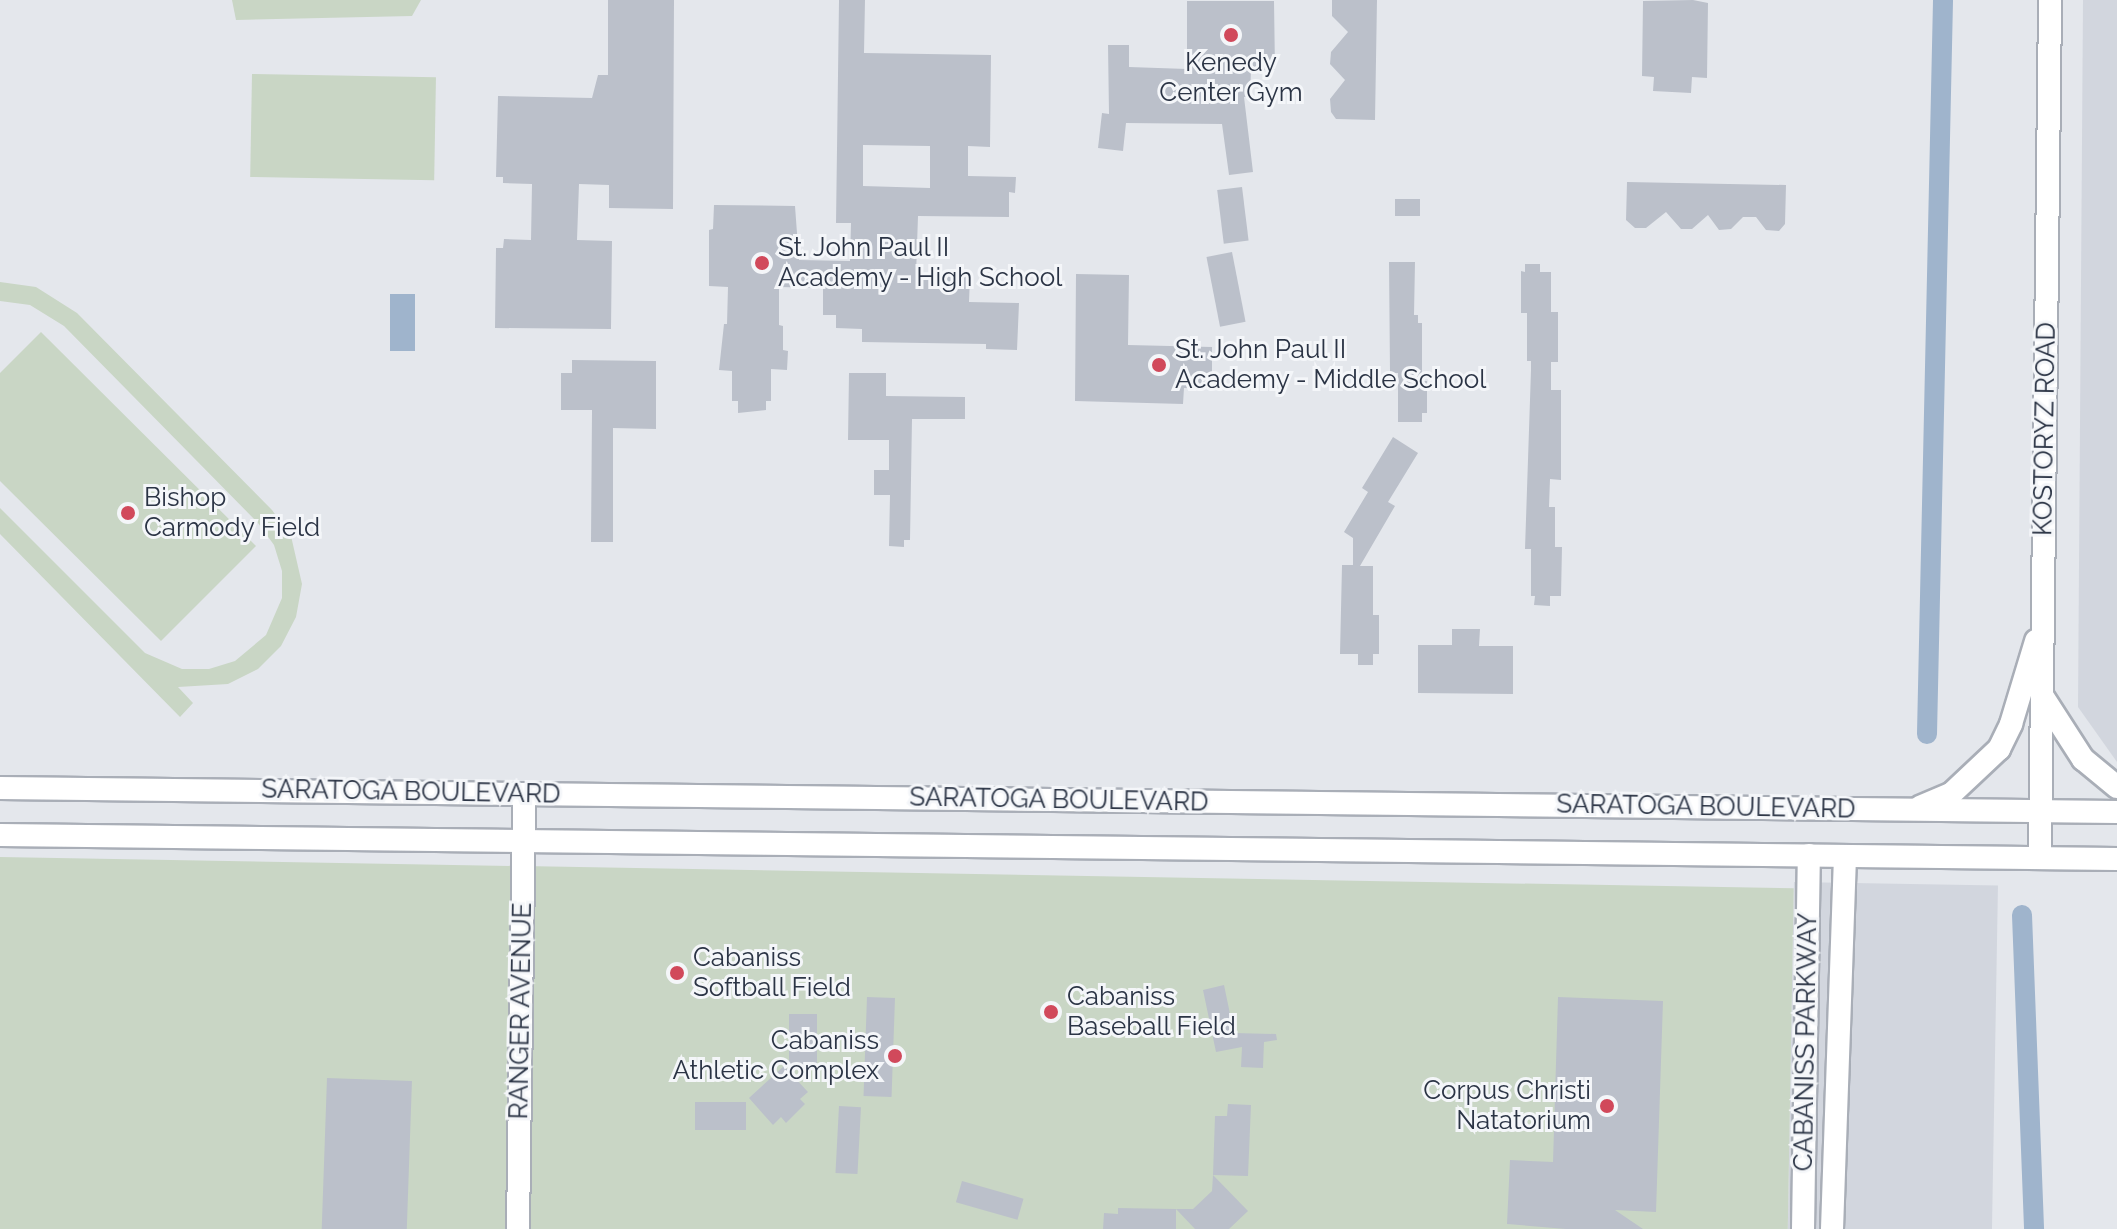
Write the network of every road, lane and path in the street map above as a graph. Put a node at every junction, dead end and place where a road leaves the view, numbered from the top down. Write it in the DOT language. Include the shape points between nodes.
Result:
graph roads {
  1 [pos="2050,0"];
  2 [pos="2043,617"];
  3 [pos="2042,696"];
  4 [pos="2117,787"];
  5 [pos="0,788"];
  6 [pos="524,794"];
  7 [pos="1912,810"];
  8 [pos="2041,811"];
  9 [pos="2117,812"];
  10 [pos="0,835"];
  11 [pos="524,841"];
  12 [pos="1809,855"];
  13 [pos="1845,856"];
  14 [pos="2040,858"];
  15 [pos="2117,859"];
  16 [pos="518,1229"];
  17 [pos="1803,1229"];
  18 [pos="1832,1229"];
  1 -- 2 [label="main road, KOSTORYZ ROAD"];
  2 -- 3 [label="main road, KOSTORYZ ROAD"];
  2 -- 7 [label="main road" via="1999,749 1951,794"];
  3 -- 4 [label="main road" via="2083,759"];
  3 -- 8 [label="main road, KOSTORYZ ROAD"];
  5 -- 6 [label="main road, SARATOGA BOULEVARD"];
  6 -- 7 [label="main road, SARATOGA BOULEVARD"];
  6 -- 11 [label="main road, RANGER AVENUE"];
  7 -- 8 [label="main road, SARATOGA BOULEVARD"];
  8 -- 9 [label="main road, SARATOGA BOULEVARD"];
  8 -- 14 [label="main road, KOSTORYZ ROAD"];
  10 -- 11 [label="main road, SARATOGA BOULEVARD"];
  11 -- 12 [label="main road, SARATOGA BOULEVARD"];
  11 -- 16 [label="main road, RANGER AVENUE"];
  12 -- 13 [label="main road, SARATOGA BOULEVARD"];
  12 -- 17 [label="main road, CABANISS PARKWAY"];
  13 -- 14 [label="main road, SARATOGA BOULEVARD"];
  13 -- 18 [label="main road, CABANISS PARKWAY"];
  14 -- 15 [label="main road, SARATOGA BOULEVARD"];
}
